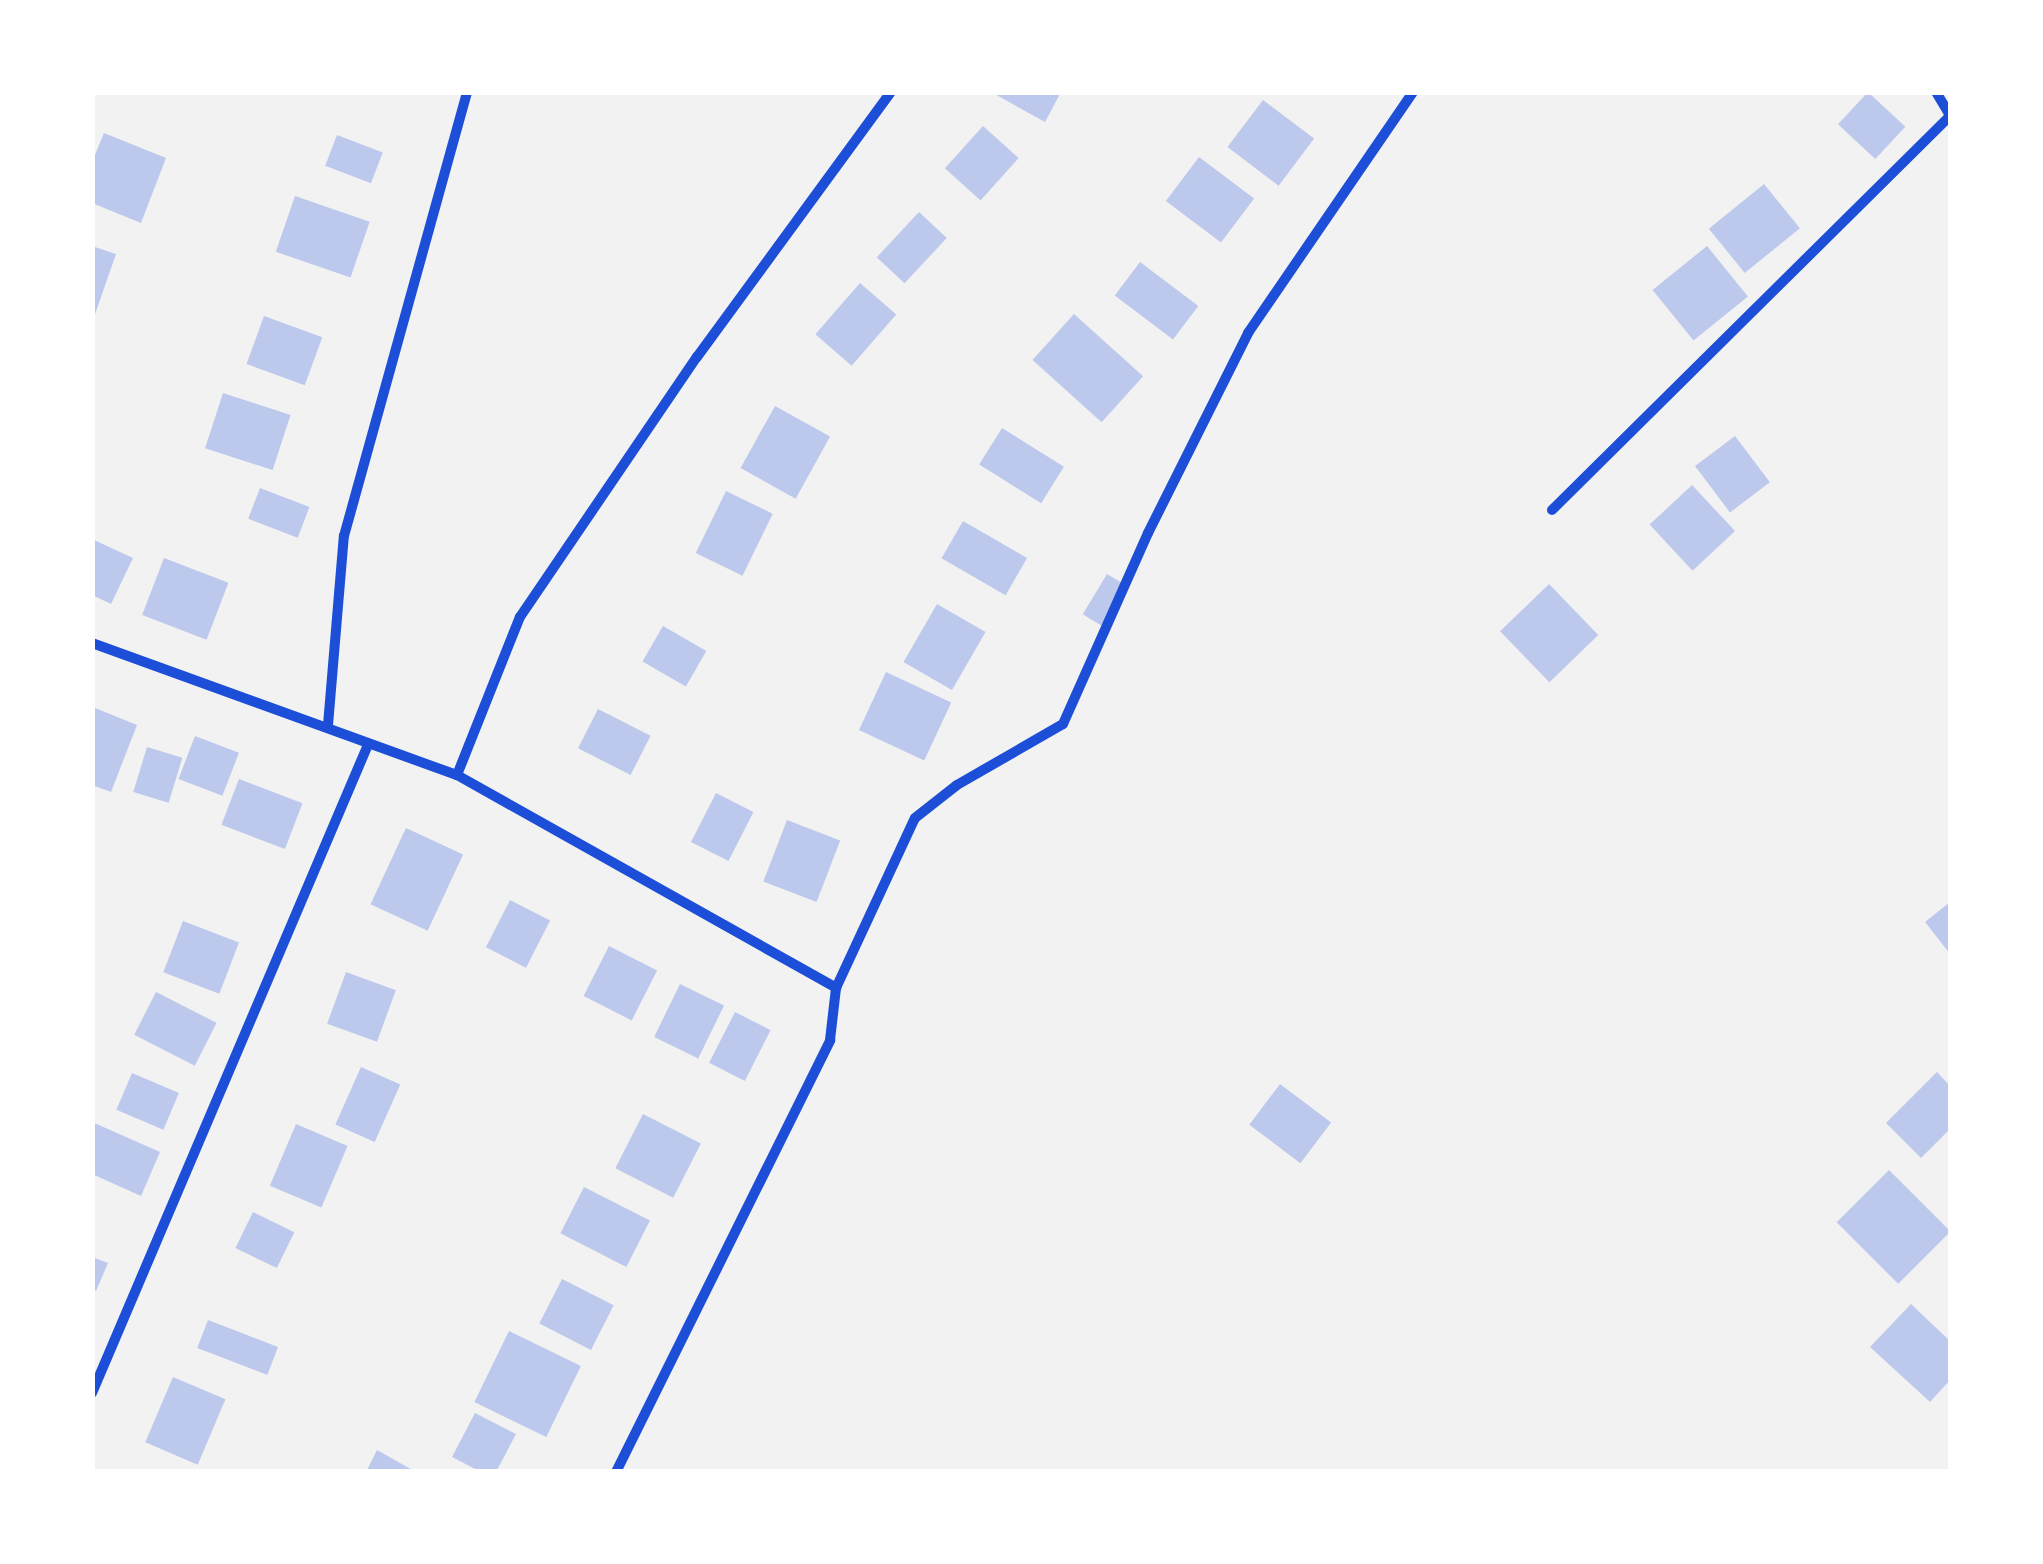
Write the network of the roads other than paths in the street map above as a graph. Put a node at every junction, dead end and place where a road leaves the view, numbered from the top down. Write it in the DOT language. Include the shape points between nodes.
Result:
graph roads {
  1 [pos="466,92"];
  2 [pos="891,92"];
  3 [pos="1414,92"];
  4 [pos="1936,92"];
  5 [pos="1950,115"];
  6 [pos="1552,510"];
  7 [pos="92,642"];
  8 [pos="328,725"];
  9 [pos="368,746"];
  10 [pos="458,776"];
  11 [pos="836,988"];
  12 [pos="92,1393"];
  13 [pos="616,1472"];
  1 -- 8 [label="street" via="344,536"];
  2 -- 10 [label="street" via="696,357 520,617"];
  3 -- 11 [label="street" via="1248,333 1148,532 1063,724 956,784 915,818"];
  4 -- 5 [label="street"];
  5 -- 6 [label="street"];
  7 -- 8 [label="street"];
  8 -- 9 [label="street"];
  9 -- 10 [label="street"];
  9 -- 12 [label="street"];
  10 -- 11 [label="street"];
  11 -- 13 [label="street" via="830,1040"];
}
